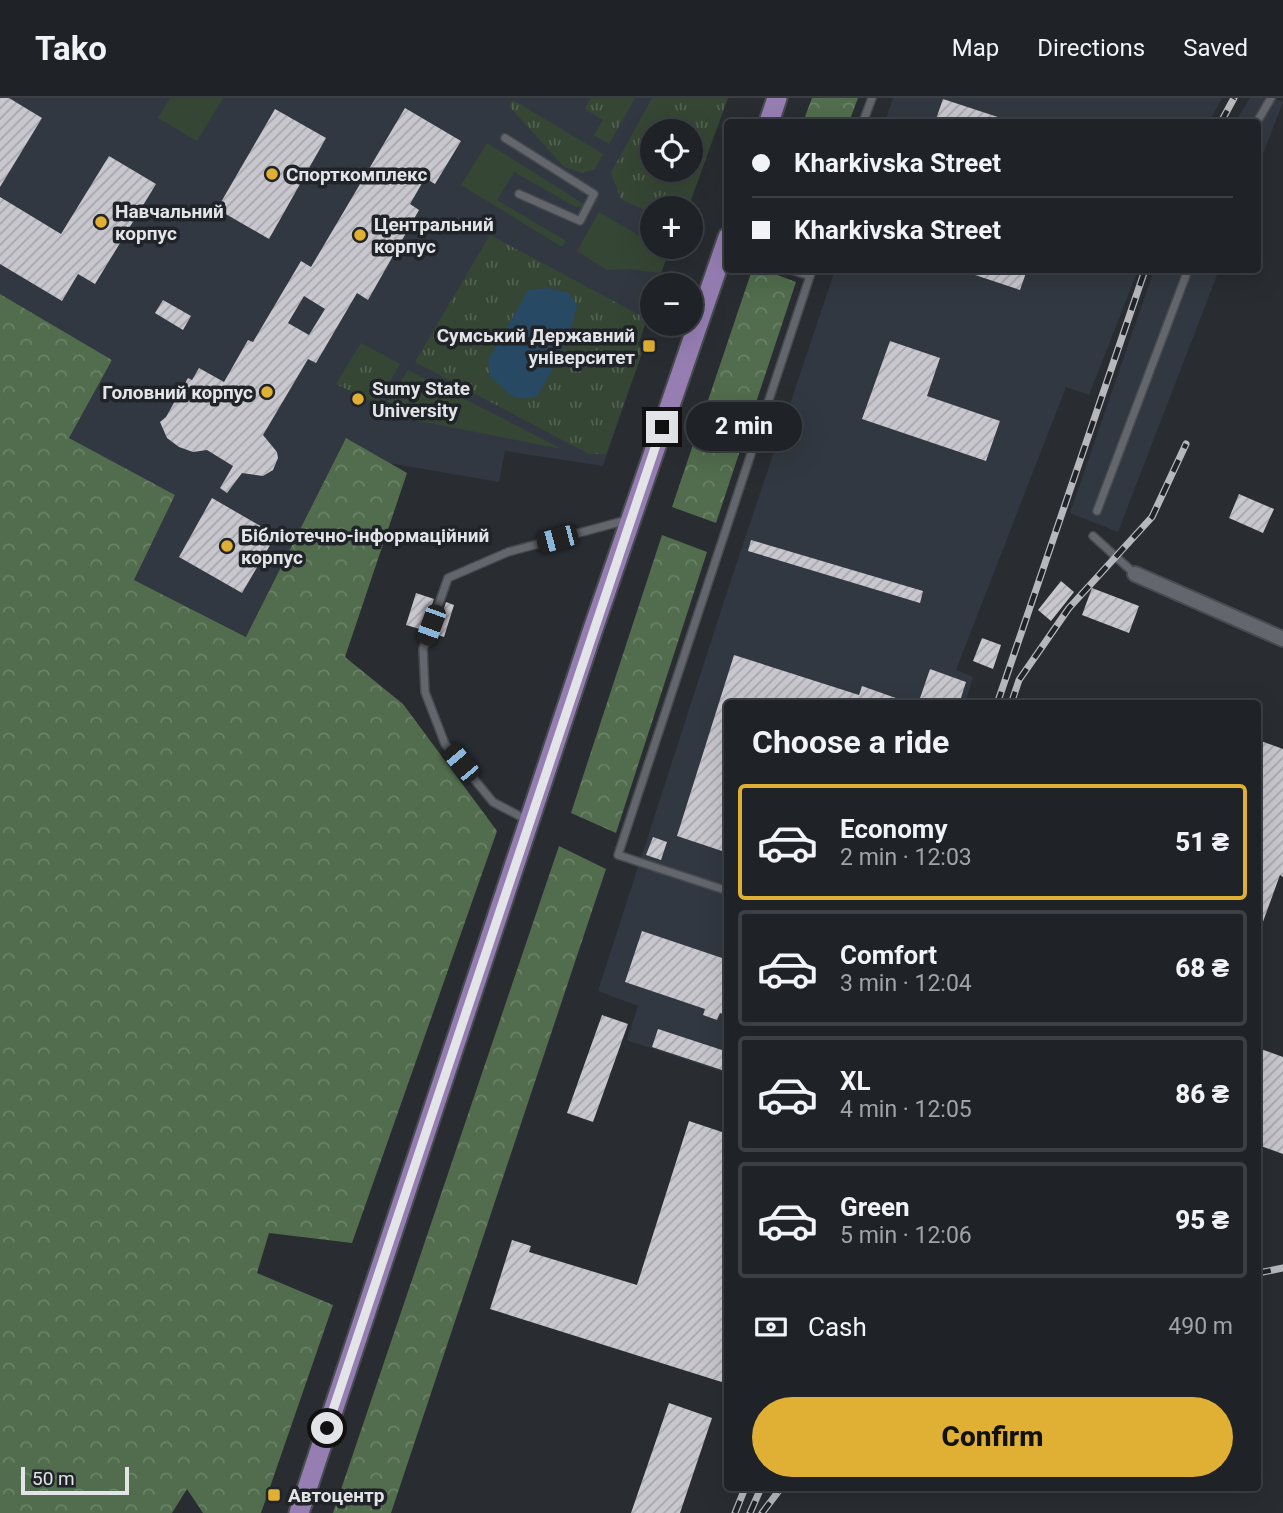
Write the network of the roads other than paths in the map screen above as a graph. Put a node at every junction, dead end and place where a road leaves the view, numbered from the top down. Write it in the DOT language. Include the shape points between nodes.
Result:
graph roads {
  1 [pos="777,98"];
  2 [pos="872,98"];
  3 [pos="1271,98"];
  4 [pos="770,119"];
  5 [pos="864,119"];
  6 [pos="1259,119"];
  7 [pos="505,138"];
  8 [pos="519,194"];
  9 [pos="724,251"];
  10 [pos="811,273"];
  11 [pos="1187,273"];
  12 [pos="1097,511"];
  13 [pos="631,519"];
  14 [pos="1093,536"];
  15 [pos="1135,574"];
  16 [pos="1283,639"];
  17 [pos="529,821"];
  18 [pos="724,890"];
  19 [pos="299,1513"];
  1 -- 4 [label="main road"];
  2 -- 5 [label="lane"];
  3 -- 6 [label="lane"];
  7 -- 8 [label="lane" via="594,194 582,220 577,221"];
  9 -- 13 [label="main road"];
  10 -- 18 [label="lane" via="618,855"];
  11 -- 12 [label="lane"];
  13 -- 17 [label="main road"];
  13 -- 17 [label="lane" via="508,552 448,578 423,649 425,692 445,744 493,802"];
  14 -- 15 [label="lane"];
  15 -- 16 [label="street"];
  17 -- 19 [label="main road"];
}
